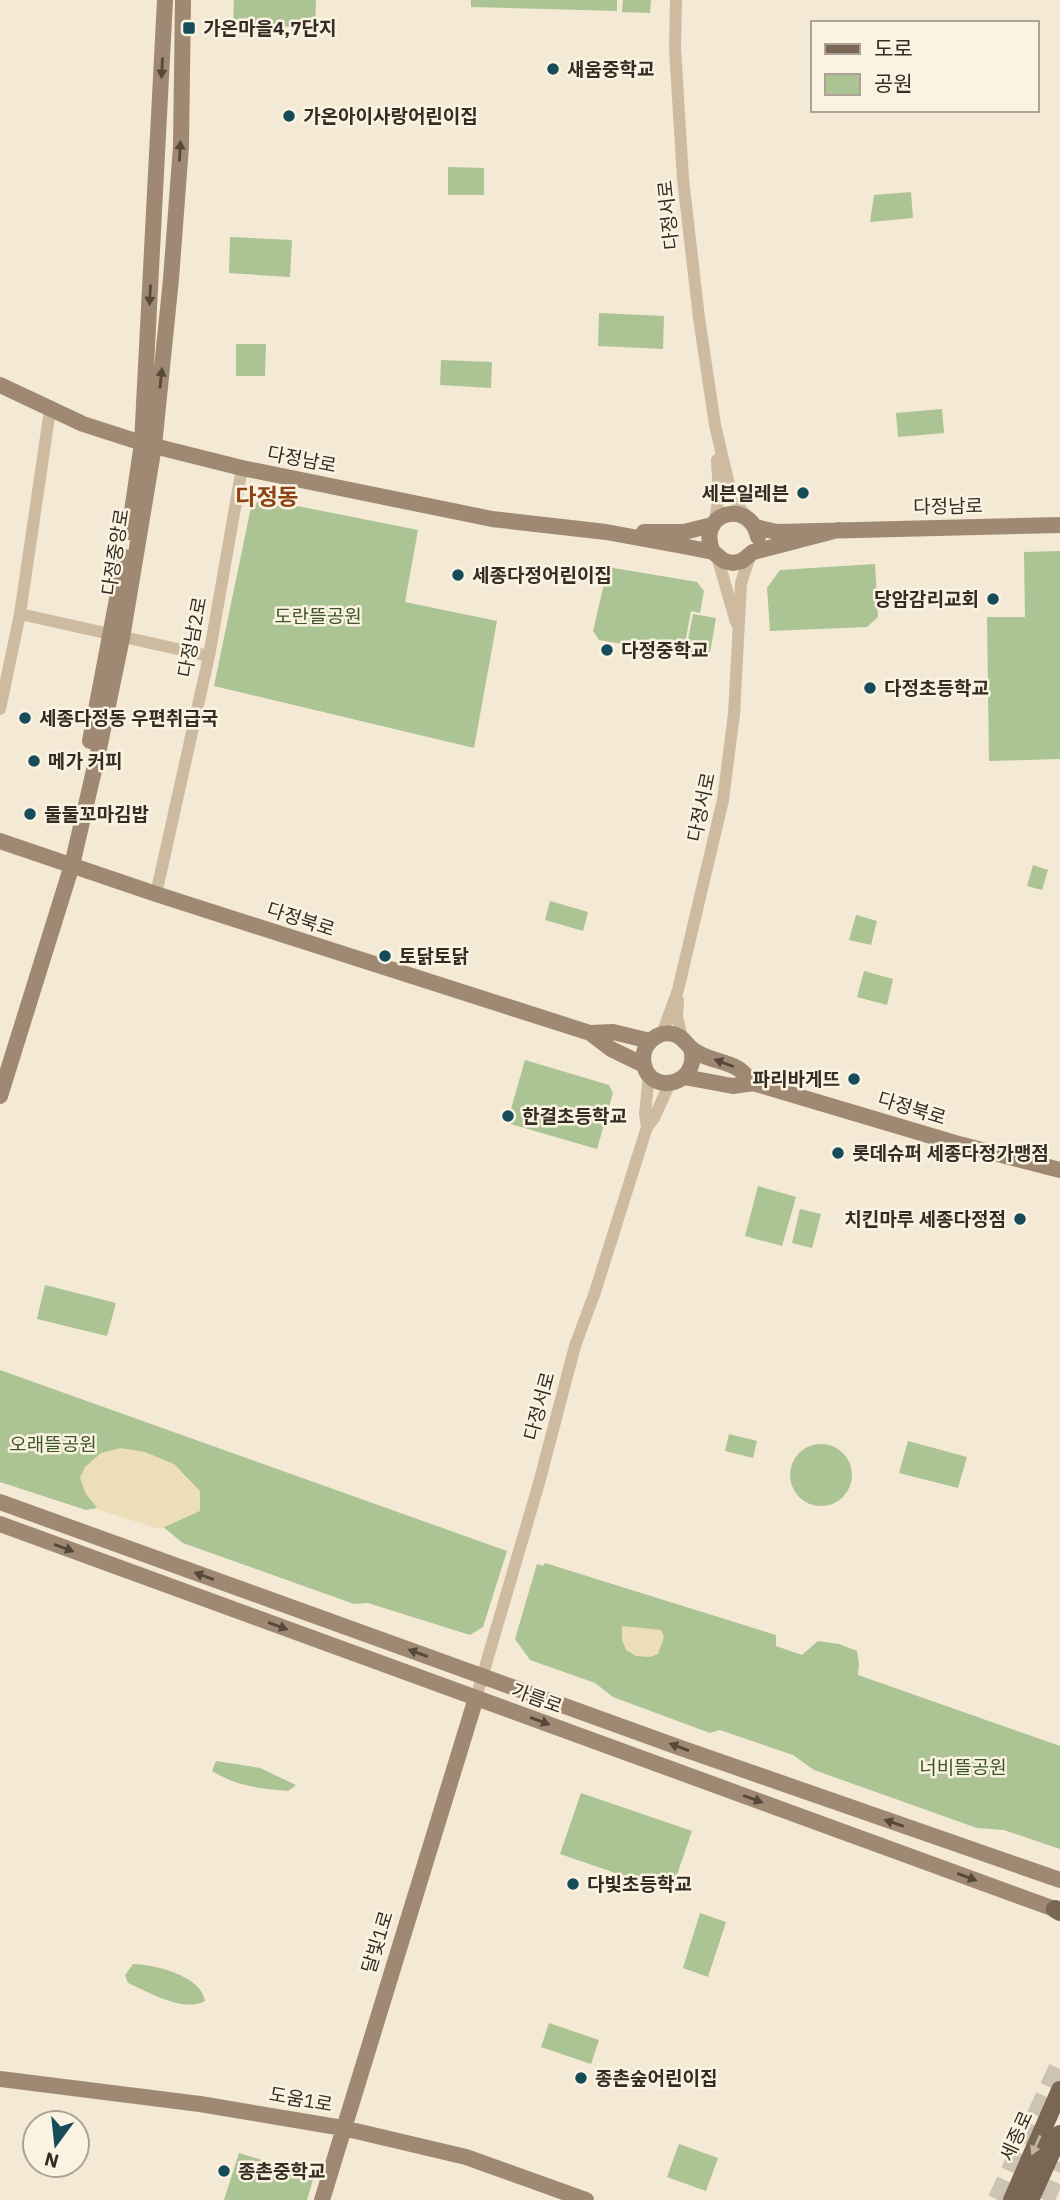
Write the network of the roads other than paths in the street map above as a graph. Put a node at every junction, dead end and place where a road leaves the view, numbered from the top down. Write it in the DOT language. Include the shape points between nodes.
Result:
graph roads {
  1 [pos="165,0"];
  2 [pos="183,0"];
  3 [pos="676,0"];
  4 [pos="0,385"];
  5 [pos="50,410"];
  6 [pos="715,425"];
  7 [pos="148,444"];
  8 [pos="242,468"];
  9 [pos="751,522"];
  10 [pos="713,523"];
  11 [pos="1060,525"];
  12 [pos="838,530"];
  13 [pos="606,532"];
  14 [pos="715,554"];
  15 [pos="751,554"];
  16 [pos="20,614"];
  17 [pos="738,629"];
  18 [pos="116,636"];
  19 [pos="209,656"];
  20 [pos="0,709"];
  21 [pos="0,841"];
  22 [pos="67,864"];
  23 [pos="156,894"];
  24 [pos="678,990"];
  25 [pos="590,1033"];
  26 [pos="656,1037"];
  27 [pos="687,1043"];
  28 [pos="0,1064"];
  29 [pos="646,1069"];
  30 [pos="677,1080"];
  31 [pos="753,1083"];
  32 [pos="0,1096"];
  33 [pos="646,1127"];
  34 [pos="1060,1170"];
  35 [pos="0,1502"];
  36 [pos="0,1524"];
  37 [pos="482,1676"];
  38 [pos="476,1698"];
  39 [pos="1057,1879"];
  40 [pos="1058,1910"];
  41 [pos="0,2079"];
  42 [pos="1060,2090"];
  43 [pos="343,2128"];
  44 [pos="1060,2134"];
  45 [pos="322,2200"];
  46 [pos="586,2200"];
  47 [pos="1012,2200"];
  48 [pos="1030,2200"];
  1 -- 7 [label="street, 다정중앙로, one-way"];
  7 -- 2 [label="street, 다정중앙로, one-way" via="171,279 181,146"];
  3 -- 6 [label="street, 다정서로" via="683,179"];
  4 -- 5 [label="street, 다정남로"];
  5 -- 7 [label="street, 다정남로"];
  5 -- 16 [label="street"];
  6 -- 9 [label="street" via="731,493"];
  6 -- 10 [label="street" via="719,494"];
  7 -- 8 [label="street, 다정남로"];
  7 -- 18 [label="street, 다정중앙로"];
  8 -- 13 [label="street, 다정남로" via="492,519"];
  8 -- 19 [label="street, 다정남2로"];
  9 -- 10 [label="street" via="736,513"];
  9 -- 12 [label="street" via="778,532"];
  9 -- 15 [label="street" via="757,544"];
  10 -- 13 [label="street" via="684,532"];
  10 -- 14 [label="street" via="709,544"];
  11 -- 12 [label="street, 다정남로"];
  12 -- 15 [label="street"];
  13 -- 14 [label="street"];
  14 -- 15 [label="street" via="733,563"];
  14 -- 17 [label="street"];
  15 -- 17 [label="street, 다정서로" via="741,583"];
  16 -- 18 [label="street"];
  16 -- 20 [label="street"];
  17 -- 24 [label="street, 다정서로" via="728,772"];
  18 -- 19 [label="street"];
  18 -- 22 [label="street, 다정중앙로"];
  19 -- 23 [label="street, 다정남2로"];
  21 -- 22 [label="street, 다정북로"];
  22 -- 23 [label="street, 다정북로"];
  22 -- 28 [label="street, 다정중앙로"];
  22 -- 32 [label="street, 다정중앙로"];
  23 -- 25 [label="street, 다정북로"];
  24 -- 26 [label="street"];
  24 -- 27 [label="street" via="677,1016"];
  25 -- 26 [label="street"];
  25 -- 29 [label="street"];
  26 -- 27 [label="street" via="676,1034"];
  26 -- 29 [label="street" via="645,1048"];
  27 -- 30 [label="street" via="692,1064"];
  31 -- 27 [label="street, one-way" via="738,1069"];
  29 -- 30 [label="street" via="662,1082"];
  29 -- 33 [label="street"];
  30 -- 31 [label="street" via="733,1086"];
  30 -- 33 [label="street"];
  31 -- 34 [label="street, 다정북로"];
  33 -- 37 [label="street, 다정서로" via="575,1346"];
  37 -- 35 [label="street, 가름로, one-way"];
  36 -- 38 [label="street, 가름로, one-way"];
  37 -- 38 [label="street, 다정서로"];
  39 -- 37 [label="street, 가름로, one-way"];
  38 -- 40 [label="street, 가름로, one-way"];
  38 -- 43 [label="street, 달빛1로"];
  41 -- 43 [label="street, 도움1로" via="200,2104"];
  42 -- 47 [label="main road, 세종로, one-way"];
  43 -- 45 [label="street, 달빛1로"];
  43 -- 46 [label="street, 도움1로" via="466,2157"];
  44 -- 48 [label="main road, 세종로"];
}
